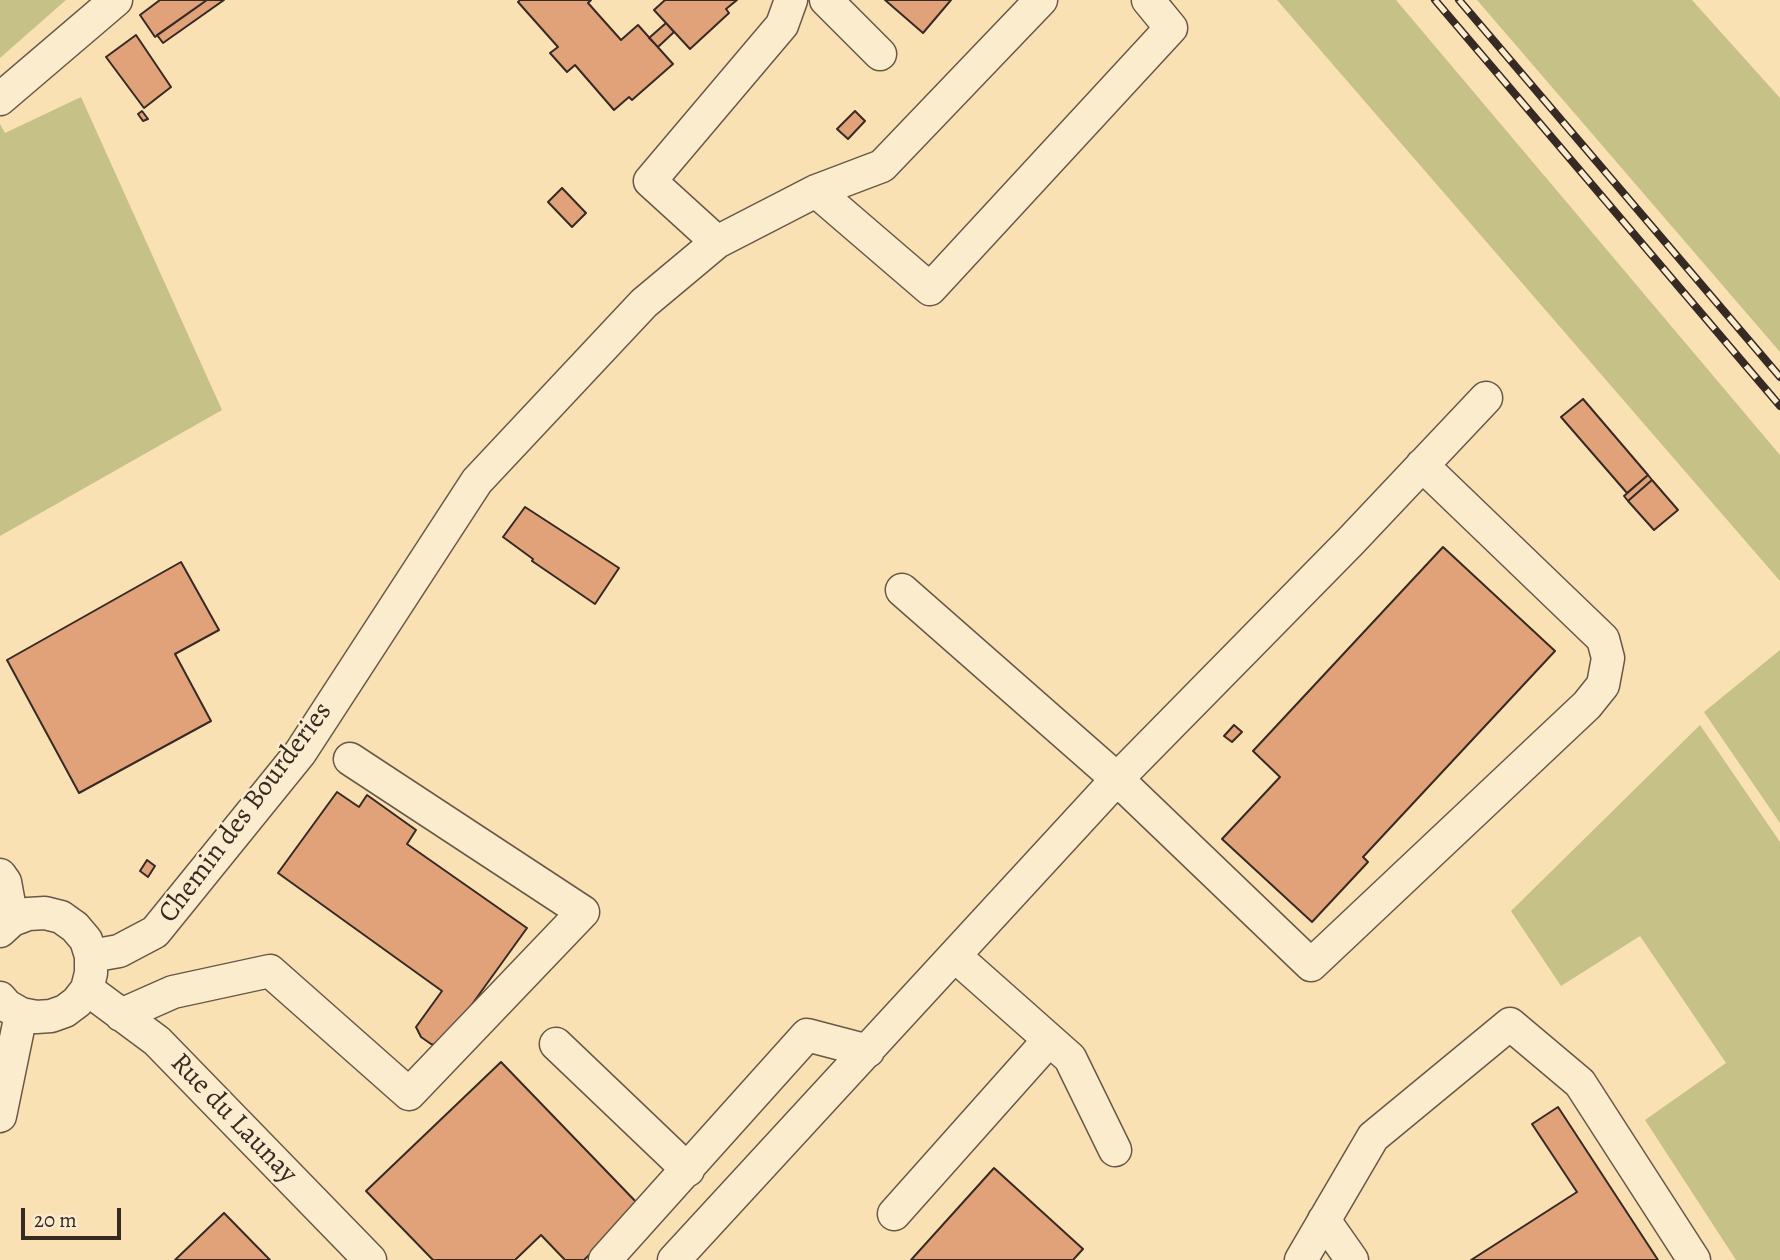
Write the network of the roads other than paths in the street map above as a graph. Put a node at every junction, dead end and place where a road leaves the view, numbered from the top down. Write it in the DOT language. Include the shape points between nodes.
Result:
graph roads {
  1 [pos="116,0"];
  2 [pos="791,0"];
  3 [pos="826,0"];
  4 [pos="1041,0"];
  5 [pos="1148,0"];
  6 [pos="880,54"];
  7 [pos="0,99"];
  8 [pos="816,191"];
  9 [pos="717,242"];
  10 [pos="1486,398"];
  11 [pos="1422,465"];
  12 [pos="902,590"];
  13 [pos="350,759"];
  14 [pos="1117,779"];
  15 [pos="0,875"];
  16 [pos="6,925"];
  17 [pos="91,956"];
  18 [pos="955,956"];
  19 [pos="87,989"];
  20 [pos="11,1006"];
  21 [pos="121,1015"];
  22 [pos="1049,1040"];
  23 [pos="556,1044"];
  24 [pos="868,1051"];
  25 [pos="0,1116"];
  26 [pos="1115,1150"];
  27 [pos="688,1170"];
  28 [pos="894,1214"];
  29 [pos="1324,1220"];
  30 [pos="370,1260"];
  31 [pos="605,1260"];
  32 [pos="674,1260"];
  33 [pos="1301,1260"];
  34 [pos="1352,1260"];
  35 [pos="1694,1260"];
  1 -- 7 [label="street"];
  2 -- 9 [label="street" via="782,25 650,181"];
  3 -- 6 [label="street"];
  4 -- 8 [label="street, Chemin des Bourderies" via="882,166"];
  5 -- 8 [label="street" via="1171,28 930,289"];
  8 -- 9 [label="street, Chemin des Bourderies"];
  9 -- 17 [label="street, Chemin des Bourderies" via="644,303 477,481 300,753 155,932 119,951"];
  10 -- 11 [label="street"];
  11 -- 14 [label="street"];
  11 -- 14 [label="street" via="1603,639 1608,659 1603,685 1587,705 1311,965"];
  12 -- 14 [label="street"];
  13 -- 21 [label="street" via="583,912 409,1094 270,971 173,992"];
  14 -- 18 [label="street"];
  15 -- 16 [label="street" via="5,882"];
  16 -- 17 [label="street" via="28,914 61,917 86,940"];
  17 -- 19 [label="street"];
  18 -- 22 [label="street"];
  18 -- 24 [label="street"];
  19 -- 20 [label="street" via="78,1002 51,1016 36,1017"];
  19 -- 21 [label="street, Rue du Launay"];
  20 -- 25 [label="street"];
  21 -- 30 [label="street, Rue du Launay" via="157,1041"];
  22 -- 26 [label="street" via="1070,1058"];
  22 -- 28 [label="street"];
  23 -- 27 [label="street"];
  24 -- 27 [label="street" via="807,1035"];
  24 -- 32 [label="street"];
  27 -- 31 [label="street"];
  29 -- 33 [label="street"];
  29 -- 34 [label="street"];
  29 -- 35 [label="street" via="1373,1137 1510,1024 1580,1083"];
}
